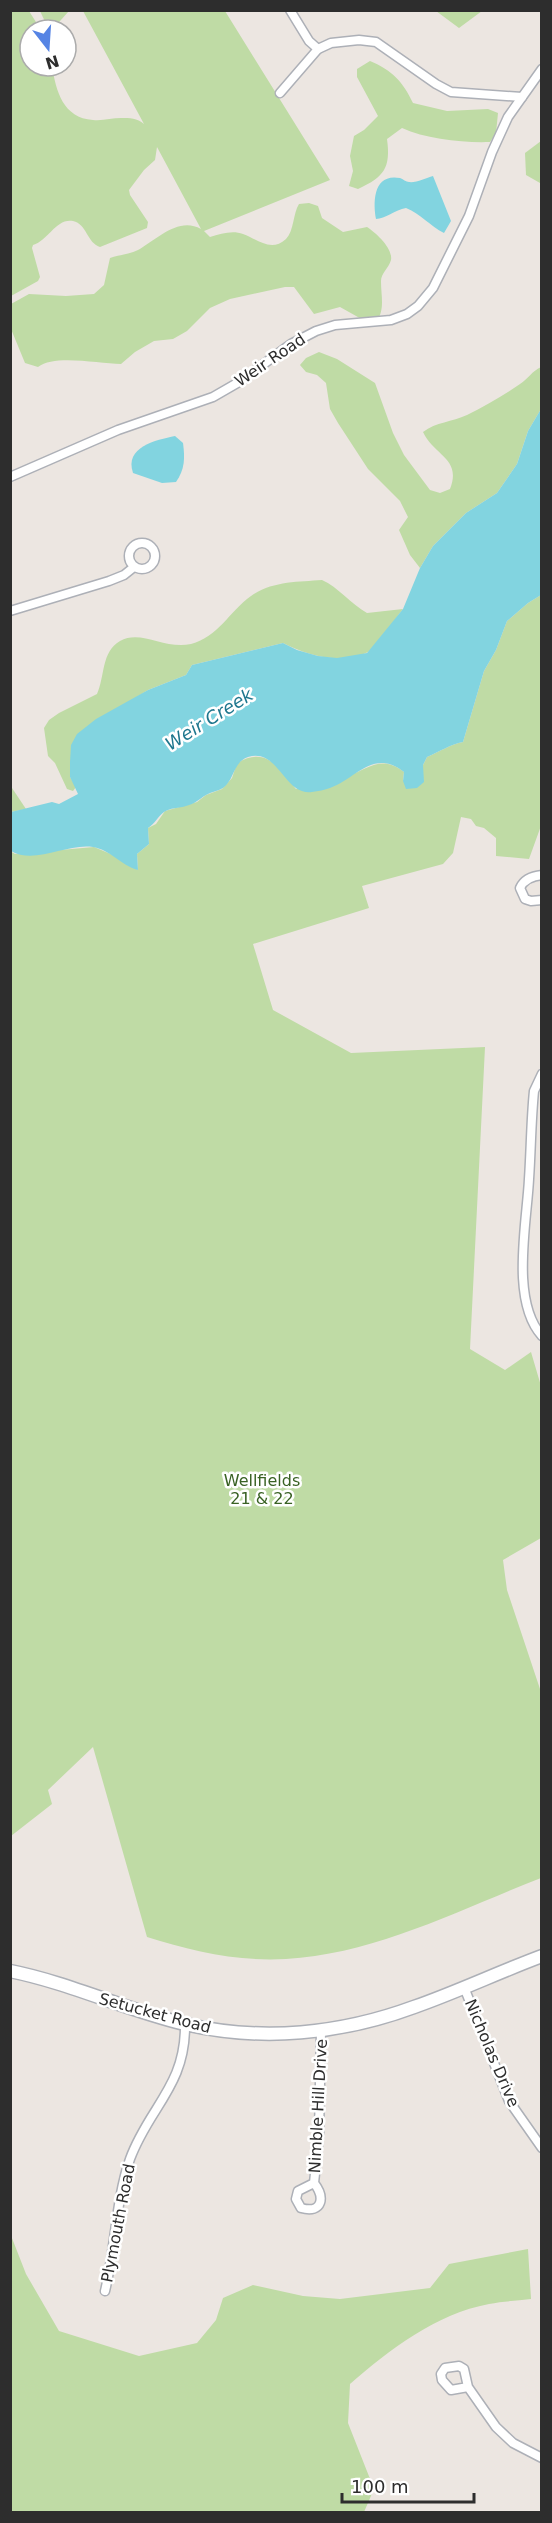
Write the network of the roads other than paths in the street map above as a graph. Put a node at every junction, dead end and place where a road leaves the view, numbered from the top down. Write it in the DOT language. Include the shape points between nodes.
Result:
graph roads {
  1 [pos="290,10"];
  2 [pos="318,49"];
  3 [pos="542,69"];
  4 [pos="280,93"];
  5 [pos="522,97"];
  6 [pos="10,477"];
  7 [pos="134,567"];
  8 [pos="10,611"];
  9 [pos="542,875"];
  10 [pos="542,900"];
  11 [pos="542,1074"];
  12 [pos="542,1336"];
  13 [pos="542,1956"];
  14 [pos="10,1971"];
  15 [pos="464,1988"];
  16 [pos="185,2024"];
  17 [pos="321,2030"];
  18 [pos="542,2148"];
  19 [pos="314,2183"];
  20 [pos="105,2291"];
  21 [pos="468,2387"];
  22 [pos="542,2458"];
  1 -- 2 [label="street"];
  2 -- 4 [label="street"];
  2 -- 5 [label="street" via="345,40 376,42 444,90 460,95"];
  3 -- 5 [label="street, Weir Road"];
  5 -- 6 [label="street, Weir Road" via="492,152 477,198 449,257 433,288 418,306 391,320 316,331 213,397 118,430"];
  7 -- 8 [label="street" via="124,575"];
  9 -- 10 [label="street" via="532,876 520,888 525,899"];
  11 -- 12 [label="street" via="534,1091 523,1253 525,1297 534,1328"];
  13 -- 15 [label="main road, Setucket Road"];
  14 -- 16 [label="main road, Setucket Road"];
  15 -- 17 [label="main road, Setucket Road" via="391,2015"];
  15 -- 18 [label="street, Nicholas Drive" via="509,2101"];
  16 -- 17 [label="main road, Setucket Road" via="256,2034"];
  16 -- 20 [label="street, Plymouth Road" via="184,2052 175,2079 127,2170"];
  17 -- 19 [label="street, Nimble Hill Drive"];
  21 -- 22 [label="street" via="496,2427 513,2443"];
}
